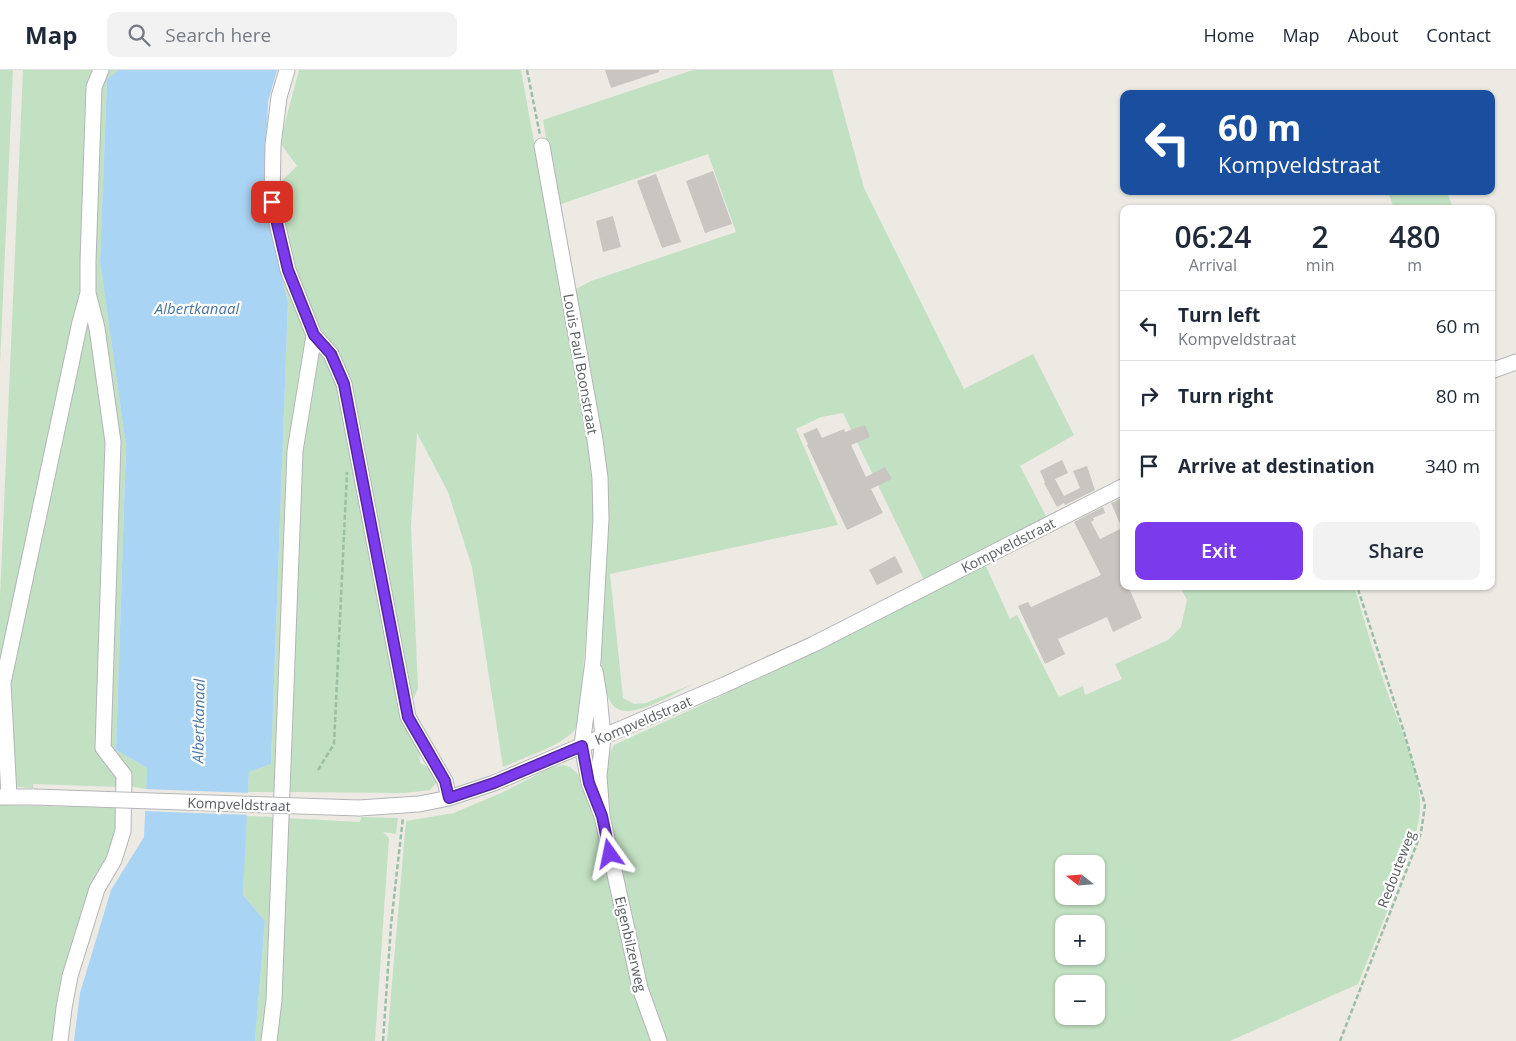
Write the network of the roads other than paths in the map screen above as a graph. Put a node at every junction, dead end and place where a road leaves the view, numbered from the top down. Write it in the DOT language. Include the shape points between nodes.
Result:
graph roads {
  1 [pos="101,70"];
  2 [pos="287,70"];
  3 [pos="542,146"];
  4 [pos="88,293"];
  5 [pos="314,335"];
  6 [pos="1516,362"];
  7 [pos="1495,370"];
  8 [pos="1120,488"];
  9 [pos="593,661"];
  10 [pos="603,737"];
  11 [pos="582,746"];
  12 [pos="4,796"];
  13 [pos="449,798"];
  14 [pos="602,816"];
  15 [pos="60,1041"];
  16 [pos="269,1041"];
  17 [pos="659,1041"];
  1 -- 4 [label="street" via="94,87"];
  2 -- 5 [label="street" via="279,97 273,145 272,202 288,270"];
  3 -- 9 [label="street, Louis Paul Boonstraat" via="600,478 601,519"];
  4 -- 12 [label="street" via="3,683"];
  4 -- 15 [label="street" via="97,328 113,442 103,748 124,774 123,831 114,860 97,890 70,976"];
  5 -- 13 [label="street" via="331,354 344,384 408,717 445,781"];
  5 -- 16 [label="street" via="295,451 274,1000"];
  6 -- 7 [label="street"];
  8 -- 10 [label="street, Kompveldstraat" via="814,644"];
  9 -- 10 [label="street, Louis Paul Boonstraat" via="600,695"];
  9 -- 11 [label="street, Louis Paul Boonstraat"];
  10 -- 11 [label="street, Kompveldstraat"];
  10 -- 14 [label="street, Eigenbilzerweg" via="599,776"];
  11 -- 13 [label="street, Kompveldstraat"];
  11 -- 14 [label="street, Eigenbilzerweg" via="589,783"];
  12 -- 13 [label="street, Kompveldstraat, bridge" via="359,808 402,806"];
  14 -- 17 [label="street, Eigenbilzerweg" via="640,988"];
}
